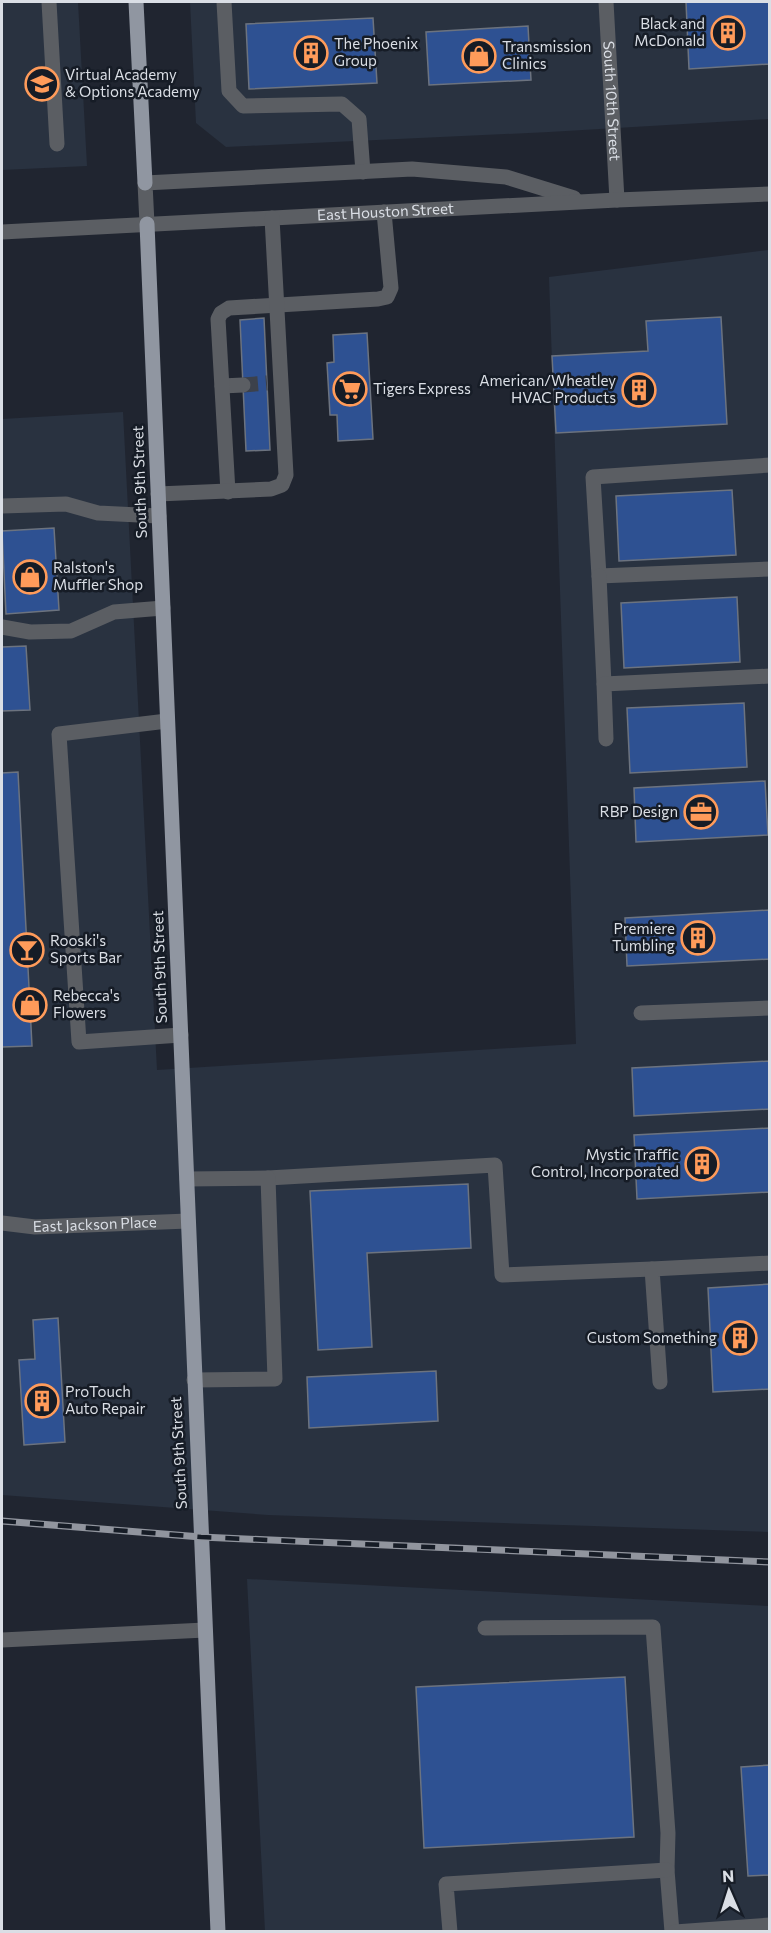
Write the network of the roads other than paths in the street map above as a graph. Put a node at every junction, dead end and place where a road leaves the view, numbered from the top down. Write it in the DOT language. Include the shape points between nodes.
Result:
graph roads {
  1 [pos="50,2"];
  2 [pos="136,2"];
  3 [pos="224,2"];
  4 [pos="606,2"];
  5 [pos="57,144"];
  6 [pos="363,172"];
  7 [pos="145,183"];
  8 [pos="770,194"];
  9 [pos="616,200"];
  10 [pos="583,201"];
  11 [pos="384,212"];
  12 [pos="272,218"];
  13 [pos="147,224"];
  14 [pos="2,232"];
  15 [pos="277,306"];
  16 [pos="243,385"];
  17 [pos="222,386"];
  18 [pos="770,465"];
  19 [pos="228,492"];
  20 [pos="158,494"];
  21 [pos="2,506"];
  22 [pos="159,516"];
  23 [pos="770,569"];
  24 [pos="598,576"];
  25 [pos="163,608"];
  26 [pos="2,627"];
  27 [pos="770,675"];
  28 [pos="604,684"];
  29 [pos="168,721"];
  30 [pos="606,739"];
  31 [pos="770,1008"];
  32 [pos="641,1013"];
  33 [pos="181,1035"];
  34 [pos="268,1178"];
  35 [pos="186,1179"];
  36 [pos="188,1221"];
  37 [pos="2,1223"];
  38 [pos="770,1263"];
  39 [pos="652,1269"];
  40 [pos="194,1380"];
  41 [pos="660,1382"];
  42 [pos="485,1628"];
  43 [pos="205,1630"];
  44 [pos="2,1640"];
  45 [pos="667,1870"];
  46 [pos="770,1925"];
  47 [pos="218,1932"];
  48 [pos="450,1932"];
  49 [pos="673,1932"];
  1 -- 5 [label="street"];
  2 -- 7 [label="main road, South 9th Street"];
  3 -- 6 [label="street" via="230,91 243,106 342,104 359,119"];
  4 -- 9 [label="street, South 10th Street"];
  6 -- 7 [label="street"];
  6 -- 10 [label="street" via="412,169 506,177"];
  7 -- 13 [label="street, South 9th Street"];
  8 -- 9 [label="street, East Houston Street"];
  9 -- 10 [label="street, East Houston Street"];
  10 -- 11 [label="street, East Houston Street"];
  11 -- 12 [label="street, East Houston Street"];
  11 -- 15 [label="street" via="391,288 387,297"];
  12 -- 13 [label="street, East Houston Street"];
  12 -- 15 [label="street"];
  13 -- 14 [label="street, East Houston Street"];
  13 -- 20 [label="main road, South 9th Street"];
  15 -- 17 [label="street" via="229,308 221,313 218,319"];
  15 -- 19 [label="street" via="274,383 285,475 282,485 271,489"];
  16 -- 17 [label="street"];
  17 -- 19 [label="street"];
  18 -- 24 [label="street" via="593,477"];
  19 -- 20 [label="street"];
  20 -- 22 [label="main road, South 9th Street"];
  21 -- 22 [label="street" via="66,504 98,513"];
  22 -- 25 [label="main road, South 9th Street"];
  23 -- 24 [label="street"];
  24 -- 28 [label="street"];
  25 -- 26 [label="street" via="114,612 71,630 30,632"];
  25 -- 29 [label="main road, South 9th Street"];
  27 -- 28 [label="street"];
  28 -- 30 [label="street"];
  29 -- 33 [label="main road, South 9th Street"];
  29 -- 33 [label="street" via="59,734 79,1042"];
  31 -- 32 [label="street"];
  33 -- 35 [label="main road, South 9th Street"];
  34 -- 35 [label="street"];
  34 -- 39 [label="street" via="495,1165 502,1275"];
  34 -- 40 [label="street" via="275,1379"];
  35 -- 36 [label="main road, South 9th Street"];
  36 -- 37 [label="street, East Jackson Place" via="35,1227"];
  36 -- 40 [label="main road, South 9th Street"];
  38 -- 39 [label="street"];
  39 -- 41 [label="street"];
  40 -- 43 [label="main road, South 9th Street"];
  42 -- 45 [label="street" via="653,1627 668,1833"];
  43 -- 44 [label="street"];
  43 -- 47 [label="main road, South 9th Street"];
  45 -- 48 [label="street" via="446,1884"];
  45 -- 49 [label="street"];
  46 -- 49 [label="street"];
}
